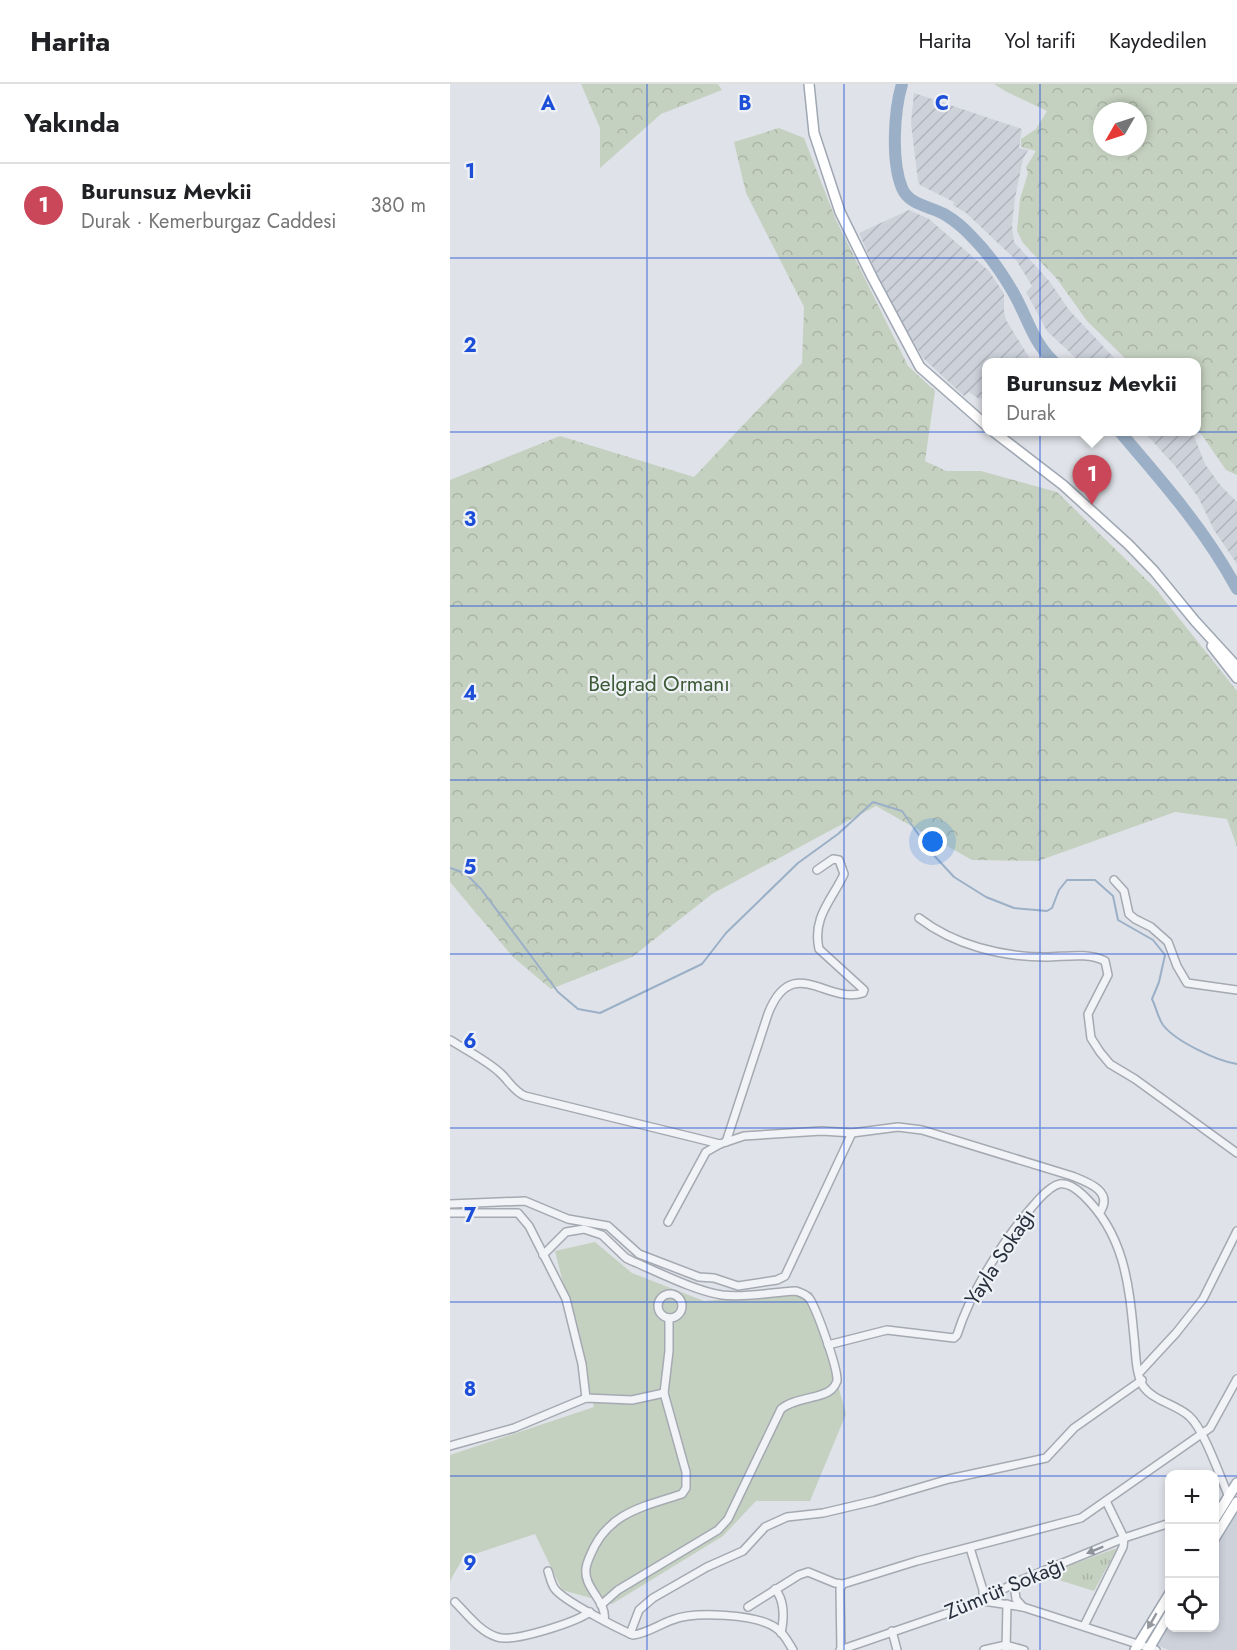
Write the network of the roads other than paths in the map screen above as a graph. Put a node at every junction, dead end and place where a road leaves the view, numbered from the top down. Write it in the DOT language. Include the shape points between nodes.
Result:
graph roads {
  1 [pos="809,84"];
  2 [pos="982,422"];
  3 [pos="999,436"];
  4 [pos="1195,621"];
  5 [pos="1237,668"];
  6 [pos="1237,678"];
  7 [pos="817,870"];
  8 [pos="1114,880"];
  9 [pos="919,918"];
  10 [pos="1237,990"];
  11 [pos="450,1040"];
  12 [pos="852,1133"];
  13 [pos="723,1143"];
  14 [pos="1237,1153"];
  15 [pos="450,1204"];
  16 [pos="1100,1212"];
  17 [pos="450,1213"];
  18 [pos="668,1221"];
  19 [pos="1237,1231"];
  20 [pos="543,1255"];
  21 [pos="672,1279"];
  22 [pos="668,1294"];
  23 [pos="669,1318"];
  24 [pos="828,1346"];
  25 [pos="1141,1377"];
  26 [pos="1237,1379"];
  27 [pos="664,1393"];
  28 [pos="586,1398"];
  29 [pos="1200,1434"];
  30 [pos="450,1446"];
  31 [pos="1237,1483"];
  32 [pos="1106,1501"];
  33 [pos="1229,1506"];
  34 [pos="1167,1524"];
  35 [pos="1219,1530"];
  36 [pos="1124,1538"];
  37 [pos="970,1548"];
  38 [pos="548,1571"];
  39 [pos="1014,1583"];
  40 [pos="843,1584"];
  41 [pos="775,1590"];
  42 [pos="983,1601"];
  43 [pos="1165,1601"];
  44 [pos="454,1602"];
  45 [pos="1007,1604"];
  46 [pos="601,1605"];
  47 [pos="748,1607"];
  48 [pos="1023,1607"];
  49 [pos="590,1612"];
  50 [pos="604,1620"];
  51 [pos="1165,1622"];
  52 [pos="1084,1626"];
  53 [pos="892,1631"];
  54 [pos="781,1633"];
  55 [pos="630,1634"];
  56 [pos="856,1647"];
  57 [pos="1006,1647"];
  58 [pos="1137,1647"];
  59 [pos="1151,1649"];
  60 [pos="793,1650"];
  61 [pos="840,1650"];
  62 [pos="897,1650"];
  63 [pos="984,1650"];
  64 [pos="1024,1650"];
  1 -- 2 [label="main road" via="814,134 840,212 872,277 920,367"];
  3 -- 4 [label="main road" via="1102,519 1154,571"];
  4 -- 5 [label="main road"];
  4 -- 6 [label="main road"];
  7 -- 13 [label="street" via="839,860 844,874 822,914 819,949 863,993 851,995 799,983 778,994"];
  8 -- 10 [label="street" via="1124,891 1129,914 1168,942 1187,983"];
  9 -- 14 [label="street" via="936,931 988,950 1044,957 1094,955 1105,961 1108,975 1088,1014 1091,1038 1100,1052 1110,1064"];
  11 -- 13 [label="street" via="492,1066 525,1096"];
  12 -- 13 [label="street" via="744,1136"];
  12 -- 15 [label="street" via="785,1276 765,1283 738,1286 699,1277 639,1254 608,1226 568,1219 525,1201"];
  12 -- 16 [label="street" via="898,1127 922,1130 1072,1176 1099,1189 1104,1204"];
  13 -- 18 [label="street" via="706,1152"];
  16 -- 24 [label="street, Yayla Sokağı" via="1070,1185 1051,1186 1014,1228 968,1304 954,1338 887,1330"];
  16 -- 25 [label="street, Yayla Sokağı" via="1115,1238 1123,1264"];
  17 -- 20 [label="street" via="518,1214 529,1226"];
  19 -- 25 [label="street" via="1203,1299"];
  20 -- 21 [label="street" via="566,1232 584,1229 602,1235 626,1258"];
  20 -- 28 [label="street" via="566,1299"];
  21 -- 22 [label="street"];
  21 -- 24 [label="street" via="722,1295 804,1293 811,1300"];
  22 -- 23 [label="street" via="658,1304 659,1312"];
  22 -- 23 [label="street" via="679,1299 681,1306 679,1313"];
  23 -- 27 [label="street"];
  24 -- 46 [label="street" via="836,1385 828,1392 781,1409 723,1526 618,1590"];
  25 -- 29 [label="street" via="1143,1386 1151,1393 1190,1417"];
  25 -- 55 [label="street" via="1074,1428 1046,1458 949,1479 864,1504 788,1517 765,1527 743,1551 653,1598 639,1610"];
  26 -- 29 [label="street" via="1210,1428"];
  27 -- 28 [label="street" via="632,1400"];
  27 -- 46 [label="street" via="686,1472 686,1488 682,1494 631,1510 600,1536 585,1575"];
  28 -- 30 [label="street" via="514,1428"];
  29 -- 32 [label="street"];
  29 -- 33 [label="street"];
  31 -- 33 [label="main road"];
  32 -- 36 [label="street"];
  32 -- 37 [label="street" via="1081,1518"];
  33 -- 35 [label="main road"];
  34 -- 36 [label="street, Zümrüt Sokağı"];
  36 -- 39 [label="street, Zümrüt Sokağı, one-way"];
  36 -- 52 [label="street"];
  37 -- 40 [label="street"];
  37 -- 42 [label="street"];
  38 -- 49 [label="street" via="557,1591"];
  39 -- 42 [label="street, Zümrüt Sokağı"];
  39 -- 48 [label="street" via="1016,1599"];
  40 -- 41 [label="street" via="808,1572"];
  40 -- 61 [label="street"];
  41 -- 47 [label="street"];
  41 -- 54 [label="street" via="781,1599 784,1620"];
  42 -- 45 [label="street"];
  42 -- 53 [label="street, Zümrüt Sokağı"];
  43 -- 58 [label="main road, one-way"];
  44 -- 49 [label="street" via="497,1638 518,1638"];
  45 -- 48 [label="street"];
  45 -- 57 [label="street"];
  46 -- 50 [label="street"];
  48 -- 52 [label="street"];
  49 -- 50 [label="street"];
  50 -- 55 [label="street"];
  51 -- 59 [label="main road"];
  52 -- 58 [label="street"];
  53 -- 56 [label="street, Zümrüt Sokağı"];
  53 -- 62 [label="street"];
  54 -- 55 [label="street" via="758,1620 692,1614 640,1634"];
  54 -- 60 [label="street"];
  56 -- 61 [label="street, Zümrüt Sokağı"];
  57 -- 63 [label="street"];
  57 -- 64 [label="street"];
  58 -- 59 [label="street"];
}
